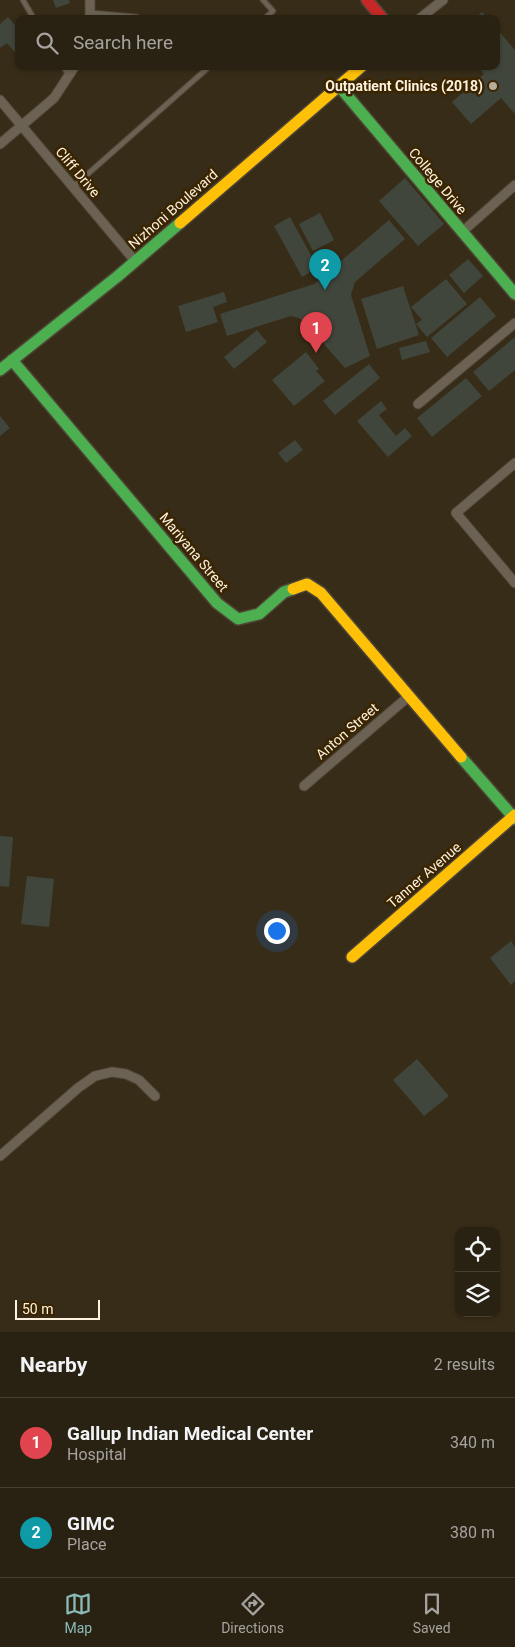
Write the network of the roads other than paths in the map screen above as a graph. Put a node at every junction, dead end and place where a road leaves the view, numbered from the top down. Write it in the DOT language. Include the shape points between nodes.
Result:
graph roads {
  1 [pos="23,0"];
  2 [pos="90,0"];
  3 [pos="263,0"];
  4 [pos="367,0"];
  5 [pos="443,0"];
  6 [pos="32,15"];
  7 [pos="90,15"];
  8 [pos="268,15"];
  9 [pos="380,15"];
  10 [pos="424,15"];
  11 [pos="65,70"];
  12 [pos="73,70"];
  13 [pos="205,70"];
  14 [pos="357,70"];
  15 [pos="69,76"];
  16 [pos="339,86"];
  17 [pos="0,100"];
  18 [pos="22,126"];
  19 [pos="0,144"];
  20 [pos="515,185"];
  21 [pos="72,188"];
  22 [pos="462,232"];
  23 [pos="135,261"];
  24 [pos="515,294"];
  25 [pos="515,323"];
  26 [pos="12,360"];
  27 [pos="0,370"];
  28 [pos="418,404"];
  29 [pos="515,463"];
  30 [pos="515,584"];
  31 [pos="408,696"];
  32 [pos="304,786"];
  33 [pos="514,817"];
  34 [pos="352,957"];
  35 [pos="155,1096"];
  36 [pos="0,1156"];
  1 -- 6 [label="lane"];
  2 -- 7 [label="street"];
  3 -- 8 [label="lane" via="273,11"];
  4 -- 9 [label="street"];
  5 -- 10 [label="street"];
  11 -- 15 [label="lane"];
  12 -- 15 [label="street"];
  13 -- 21 [label="lane"];
  14 -- 16 [label="street, Nizhoni Boulevard"];
  15 -- 18 [label="street" via="54,98"];
  16 -- 22 [label="street, College Drive"];
  16 -- 23 [label="street, Nizhoni Boulevard"];
  17 -- 18 [label="street, Cliff Drive"];
  18 -- 19 [label="street"];
  18 -- 21 [label="street, Cliff Drive"];
  20 -- 22 [label="street"];
  21 -- 23 [label="street, Cliff Drive"];
  22 -- 24 [label="street, College Drive"];
  23 -- 26 [label="street, Nizhoni Boulevard"];
  25 -- 28 [label="street"];
  26 -- 27 [label="street, Nizhoni Boulevard"];
  26 -- 31 [label="street, Mariyana Street" via="217,603 238,619 259,614 284,592 307,584 321,593"];
  29 -- 30 [label="street" via="456,513"];
  31 -- 32 [label="street, Anton Street"];
  31 -- 33 [label="street, Mariyana Street"];
  33 -- 34 [label="street, Tanner Avenue"];
  35 -- 36 [label="street" via="139,1080 126,1074 112,1072 95,1076"];
}
